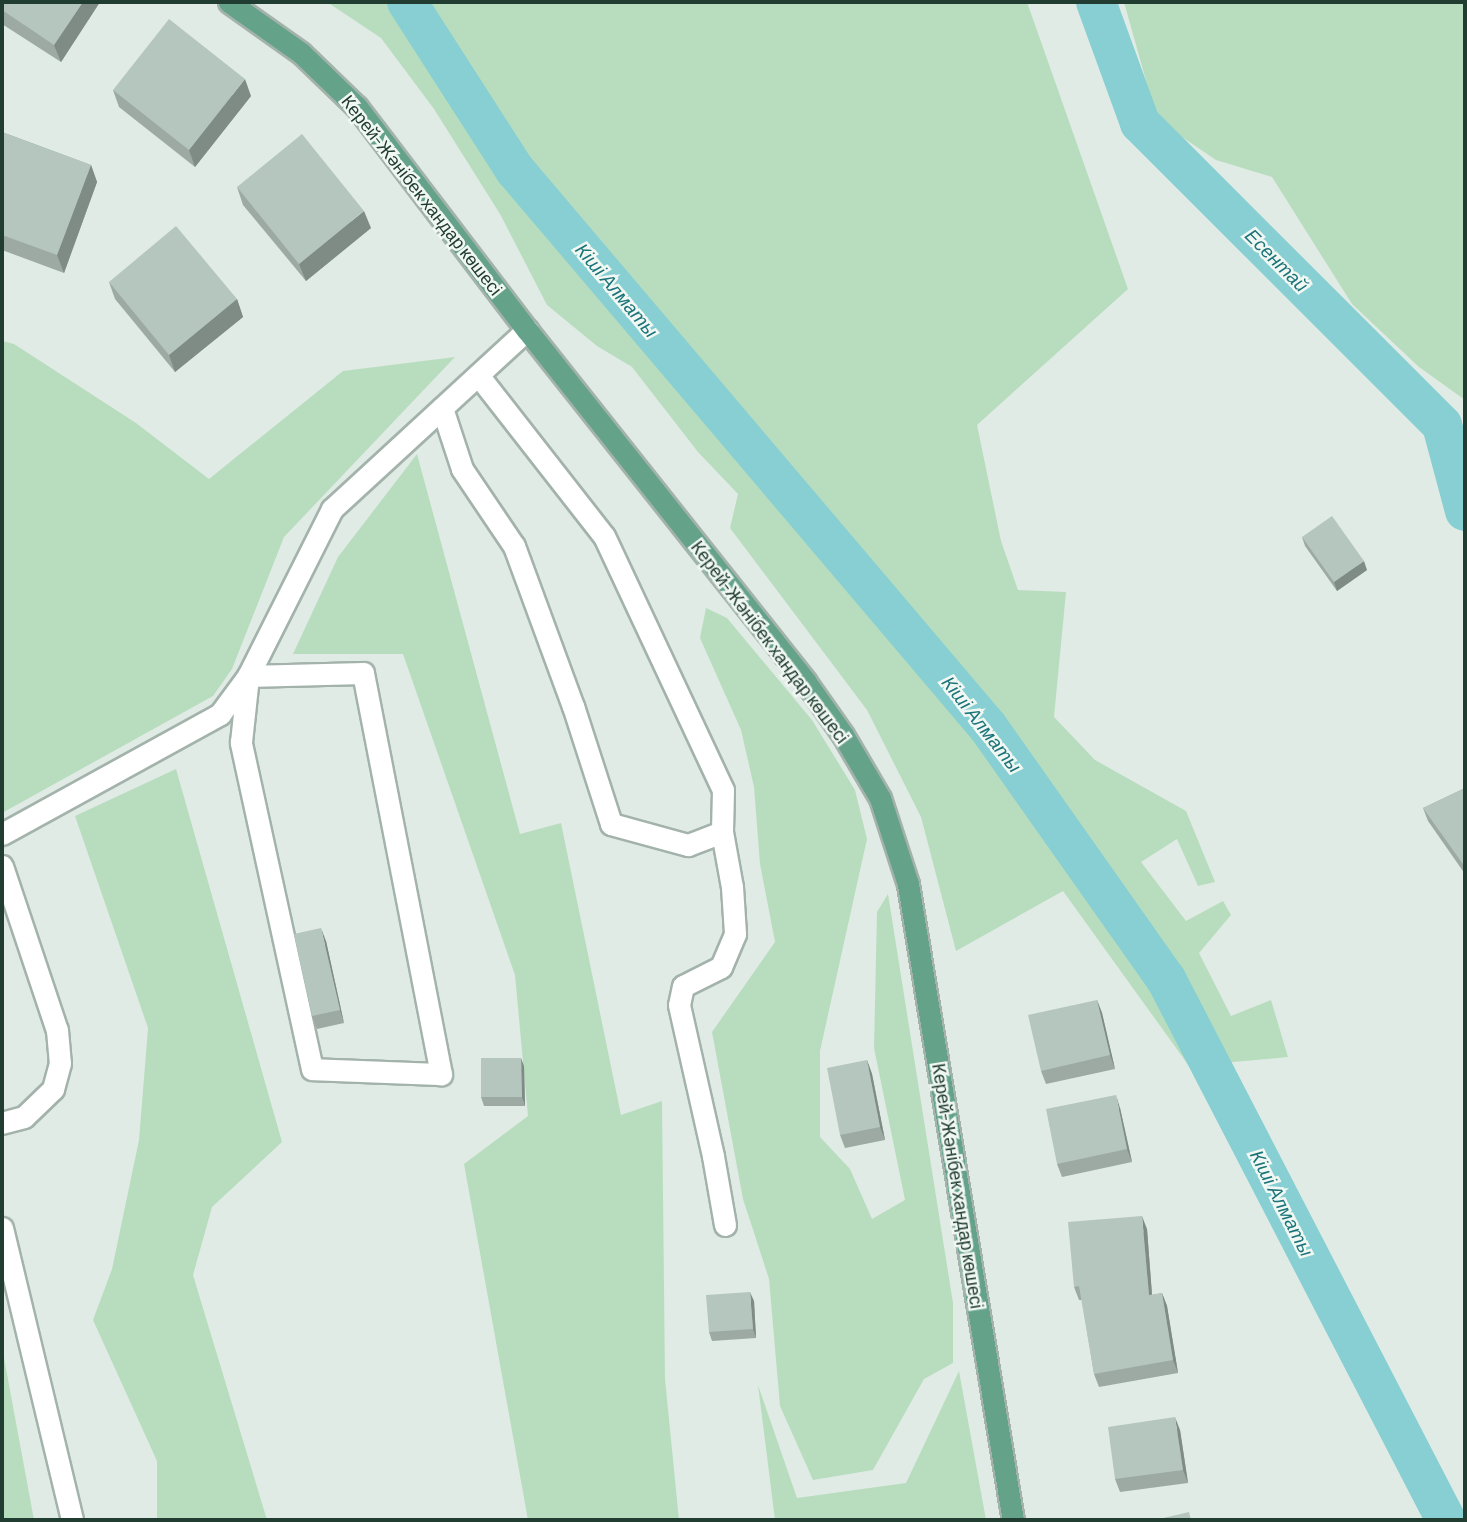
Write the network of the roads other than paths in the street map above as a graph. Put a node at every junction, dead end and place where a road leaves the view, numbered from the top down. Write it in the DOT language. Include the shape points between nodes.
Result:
graph roads {
  1 [pos="229,2"];
  2 [pos="527,330"];
  3 [pos="478,375"];
  4 [pos="442,408"];
  5 [pos="248,676"];
  6 [pos="722,832"];
  7 [pos="2,834"];
  8 [pos="2,866"];
  9 [pos="2,1123"];
  10 [pos="724,1225"];
  11 [pos="2,1228"];
  12 [pos="72,1520"];
  13 [pos="1013,1520"];
  1 -- 2 [label="main road, Керей-Жәнібек хандар көшесі" via="301,52 357,107"];
  2 -- 3 [label="street"];
  2 -- 13 [label="main road, Керей-Жәнібек хандар көшесі" via="805,681 880,798 908,884"];
  3 -- 4 [label="street"];
  3 -- 6 [label="street" via="604,536 723,790"];
  4 -- 5 [label="street" via="332,509"];
  4 -- 6 [label="street" via="462,469 514,546 561,670 611,824 688,845"];
  5 -- 5 [label="street" via="242,742 312,1069 441,1074 363,673"];
  5 -- 7 [label="street" via="220,714"];
  6 -- 10 [label="street" via="735,934 721,967 683,986 679,1005"];
  8 -- 9 [label="street" via="57,1030 60,1063 53,1089 24,1117"];
  11 -- 12 [label="street"];
}
